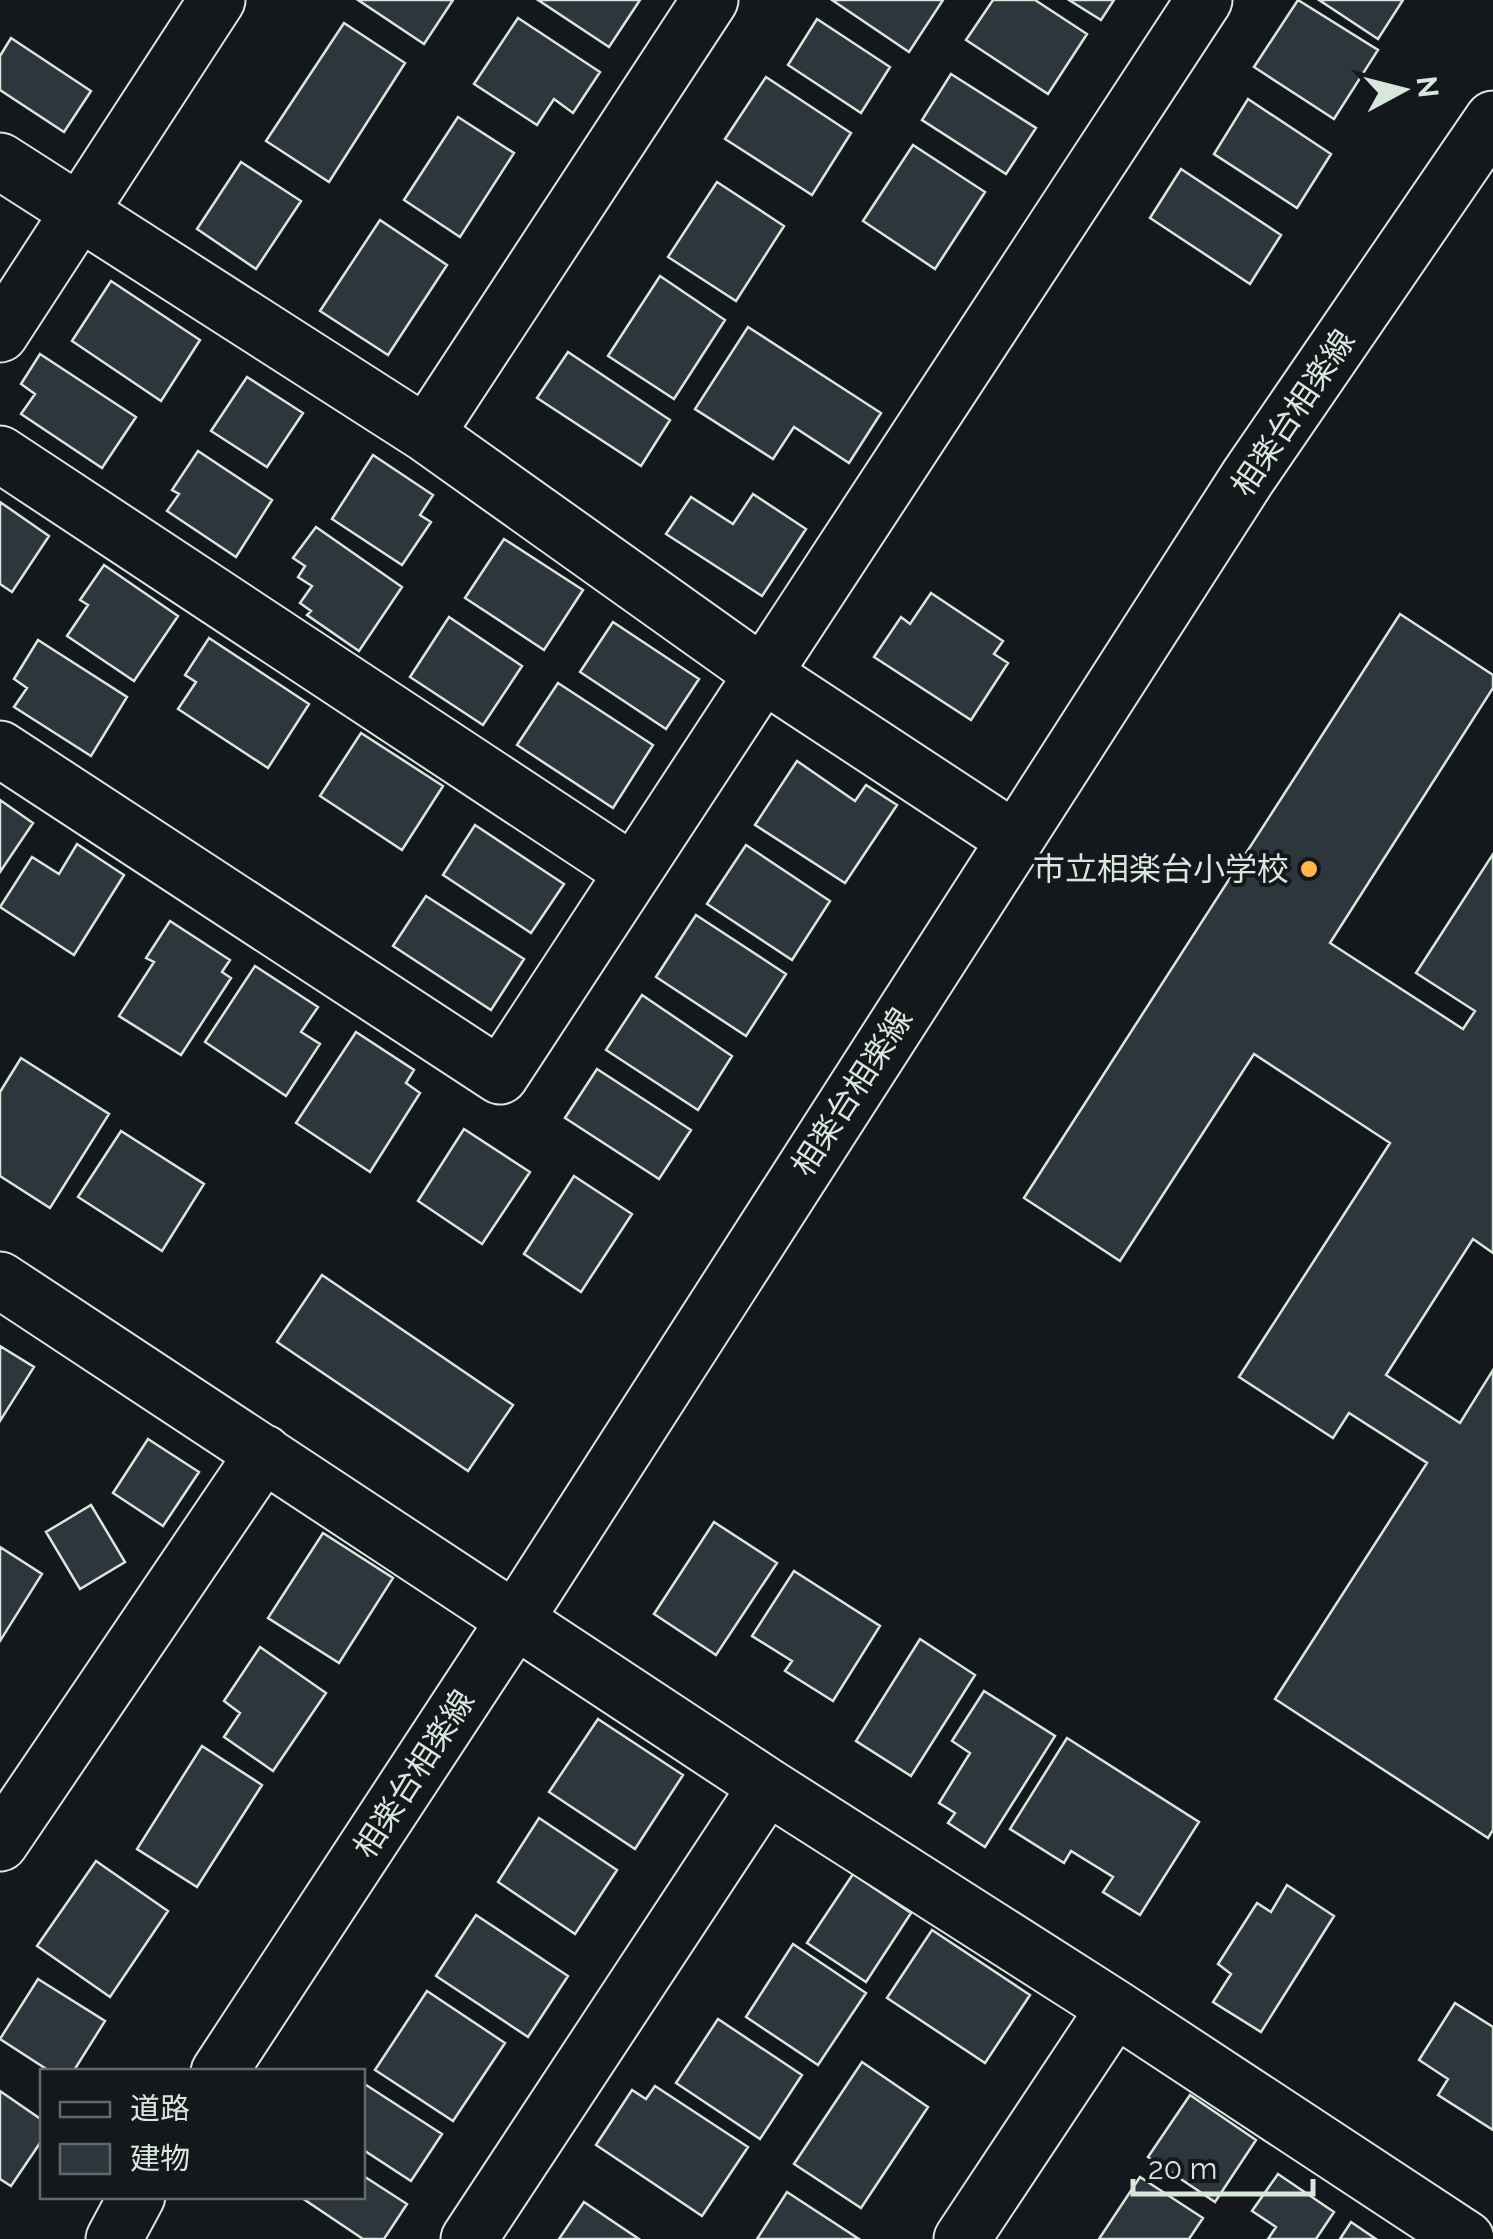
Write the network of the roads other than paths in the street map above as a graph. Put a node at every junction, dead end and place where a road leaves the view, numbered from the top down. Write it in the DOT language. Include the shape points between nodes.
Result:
graph roads {
  1 [pos="217,0"];
  2 [pos="710,0"];
  3 [pos="1204,0"];
  4 [pos="1493,118"];
  5 [pos="0,161"];
  6 [pos="78,213"];
  7 [pos="0,334"];
  8 [pos="426,434"];
  9 [pos="0,454"];
  10 [pos="763,674"];
  11 [pos="0,749"];
  12 [pos="1014,838"];
  13 [pos="634,872"];
  14 [pos="0,1280"];
  15 [pos="264,1454"];
  16 [pos="515,1620"];
  17 [pos="767,1786"];
  18 [pos="0,1843"];
  19 [pos="1114,2008"];
  20 [pos="221,2069"];
  21 [pos="136,2199"];
  22 [pos="1461,2238"];
  23 [pos="114,2239"];
  24 [pos="468,2239"];
  25 [pos="962,2239"];
  1 -- 6 [label="street"];
  2 -- 8 [label="street"];
  3 -- 10 [label="street"];
  4 -- 12 [label="street, 相楽台相楽線" via="1248,477"];
  5 -- 6 [label="street"];
  6 -- 7 [label="street"];
  6 -- 8 [label="street"];
  8 -- 10 [label="street"];
  9 -- 13 [label="street"];
  10 -- 12 [label="street"];
  10 -- 13 [label="street"];
  11 -- 13 [label="street" via="500,1076"];
  12 -- 16 [label="street, 相楽台相楽線"];
  14 -- 15 [label="street"];
  15 -- 16 [label="street"];
  15 -- 18 [label="street"];
  16 -- 17 [label="street"];
  16 -- 20 [label="street, 相楽台相楽線"];
  17 -- 19 [label="street"];
  17 -- 24 [label="street"];
  19 -- 22 [label="street"];
  19 -- 25 [label="street"];
  21 -- 23 [label="street"];
}
